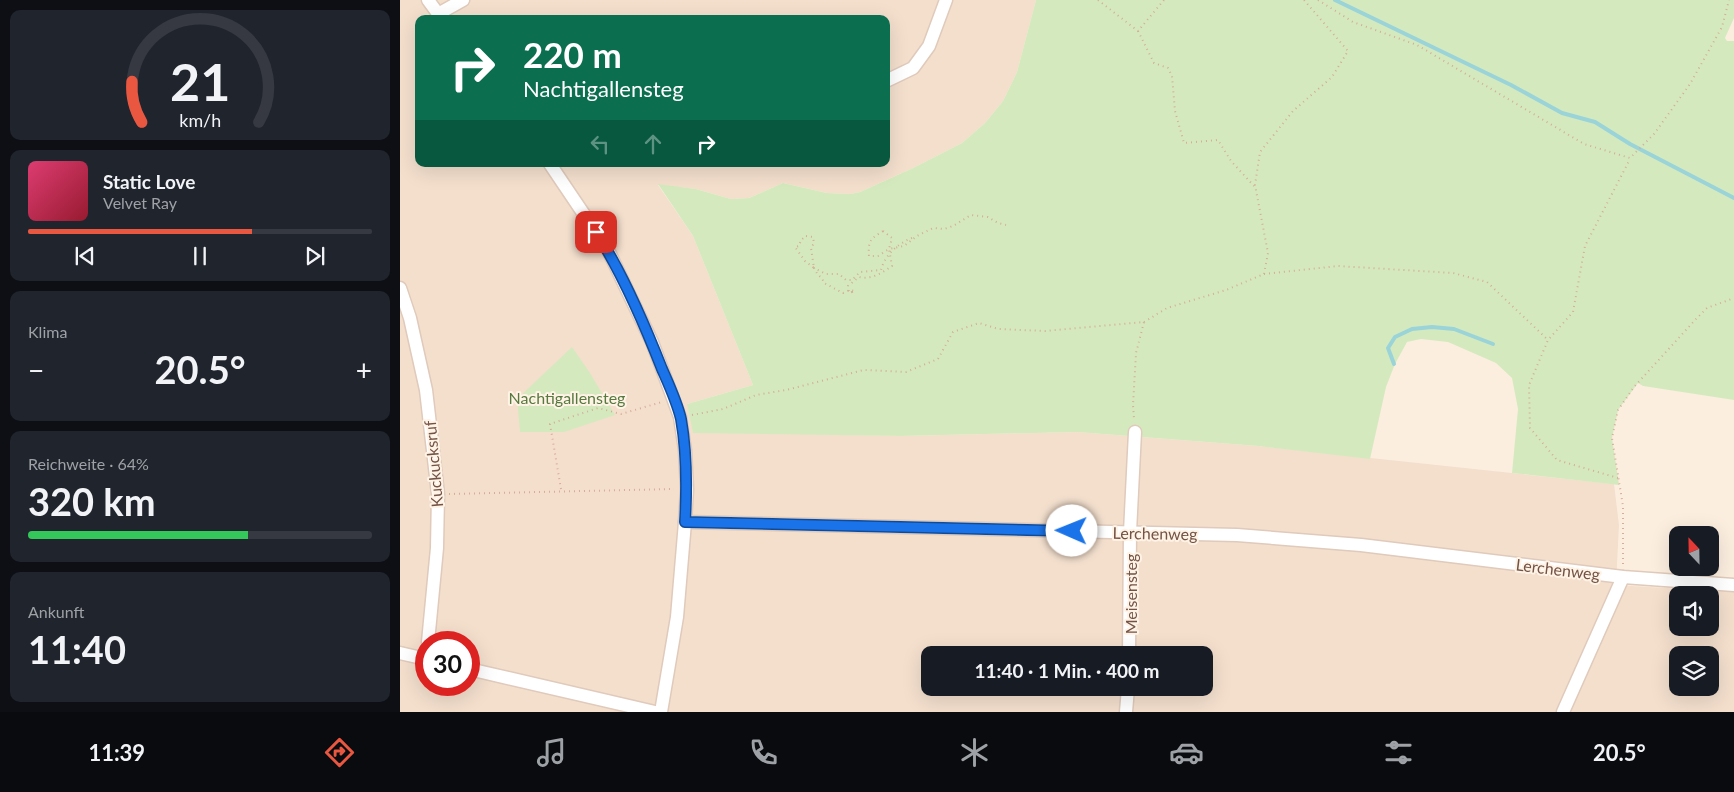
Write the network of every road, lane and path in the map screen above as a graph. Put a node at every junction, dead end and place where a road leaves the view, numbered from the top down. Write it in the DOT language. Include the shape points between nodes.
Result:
graph roads {
  1 [pos="428,0"];
  2 [pos="463,0"];
  3 [pos="946,0"];
  4 [pos="1098,0"];
  5 [pos="1164,0"];
  6 [pos="1304,0"];
  7 [pos="1318,0"];
  8 [pos="1729,0"];
  9 [pos="439,15"];
  10 [pos="441,15"];
  11 [pos="1138,31"];
  12 [pos="890,78"];
  13 [pos="1630,158"];
  14 [pos="552,167"];
  15 [pos="1256,188"];
  16 [pos="1006,225"];
  17 [pos="895,247"];
  18 [pos="890,249"];
  19 [pos="890,254"];
  20 [pos="814,268"];
  21 [pos="1264,274"];
  22 [pos="400,288"];
  23 [pos="1734,298"];
  24 [pos="1144,322"];
  25 [pos="1548,340"];
  26 [pos="674,398"];
  27 [pos="680,417"];
  28 [pos="1135,432"];
  29 [pos="1618,478"];
  30 [pos="687,489"];
  31 [pos="561,490"];
  32 [pos="438,494"];
  33 [pos="685,522"];
  34 [pos="1130,532"];
  35 [pos="1623,577"];
  36 [pos="1734,585"];
  37 [pos="429,631"];
  38 [pos="1129,646"];
  39 [pos="400,653"];
  40 [pos="415,656"];
  41 [pos="480,672"];
  42 [pos="1127,696"];
  43 [pos="655,712"];
  44 [pos="661,712"];
  45 [pos="1126,712"];
  46 [pos="1563,712"];
  1 -- 9 [label="street"];
  2 -- 10 [label="street"];
  3 -- 12 [label="street" via="929,46 914,68"];
  4 -- 11 [label="path"];
  5 -- 11 [label="path"];
  6 -- 15 [label="path" via="1348,52 1332,77 1293,111 1260,152"];
  7 -- 13 [label="path" via="1353,22 1417,45 1584,144"];
  8 -- 13 [label="path" via="1722,27 1690,84 1654,134"];
  11 -- 15 [label="path" via="1154,63 1168,68 1172,76 1174,111 1184,143 1218,140 1231,161"];
  13 -- 25 [label="path" via="1585,246 1573,312"];
  14 -- 26 [label="street" via="608,250 652,342"];
  15 -- 21 [label="path" via="1268,253"];
  16 -- 17 [label="path" via="988,217 970,215 953,226 933,228 904,246"];
  17 -- 18 [label="path"];
  17 -- 19 [label="path"];
  18 -- 18 [label="path" via="878,256 869,256 868,248 873,237 883,231 892,238"];
  18 -- 19 [label="path"];
  19 -- 20 [label="path" via="882,263 881,270 860,272 852,280"];
  19 -- 20 [label="path" via="892,266 866,279 859,277 843,293 824,283"];
  20 -- 20 [label="path" via="813,237 806,236 795,247"];
  21 -- 24 [label="path" via="1226,290 1167,308"];
  21 -- 25 [label="path" via="1338,266 1453,273 1487,282"];
  22 -- 32 [label="street, Kuckucksruf" via="426,390"];
  23 -- 29 [label="path" via="1707,308 1634,387 1618,410 1612,438"];
  24 -- 27 [label="path" via="1045,331 998,329 979,322 954,332 938,359 906,372 864,370 786,390 756,394 723,409"];
  24 -- 28 [label="path" via="1136,353"];
  25 -- 29 [label="path" via="1529,385 1530,428 1557,460"];
  26 -- 27 [label="street"];
  26 -- 31 [label="path" via="621,414 598,408 550,424"];
  27 -- 30 [label="street"];
  28 -- 34 [label="street, Meisensteg"];
  29 -- 35 [label="path" via="1623,506"];
  30 -- 31 [label="path"];
  30 -- 33 [label="street"];
  31 -- 32 [label="path"];
  32 -- 37 [label="street, Kuckucksruf" via="437,548"];
  33 -- 34 [label="street, Lerchenweg"];
  33 -- 44 [label="street" via="677,617"];
  34 -- 35 [label="street, Lerchenweg" via="1237,535 1361,545"];
  34 -- 38 [label="street, Meisensteg"];
  35 -- 36 [label="street, Lerchenweg"];
  35 -- 46 [label="street"];
  39 -- 40 [label="street"];
  41 -- 43 [label="street"];
  42 -- 45 [label="street"];
}
